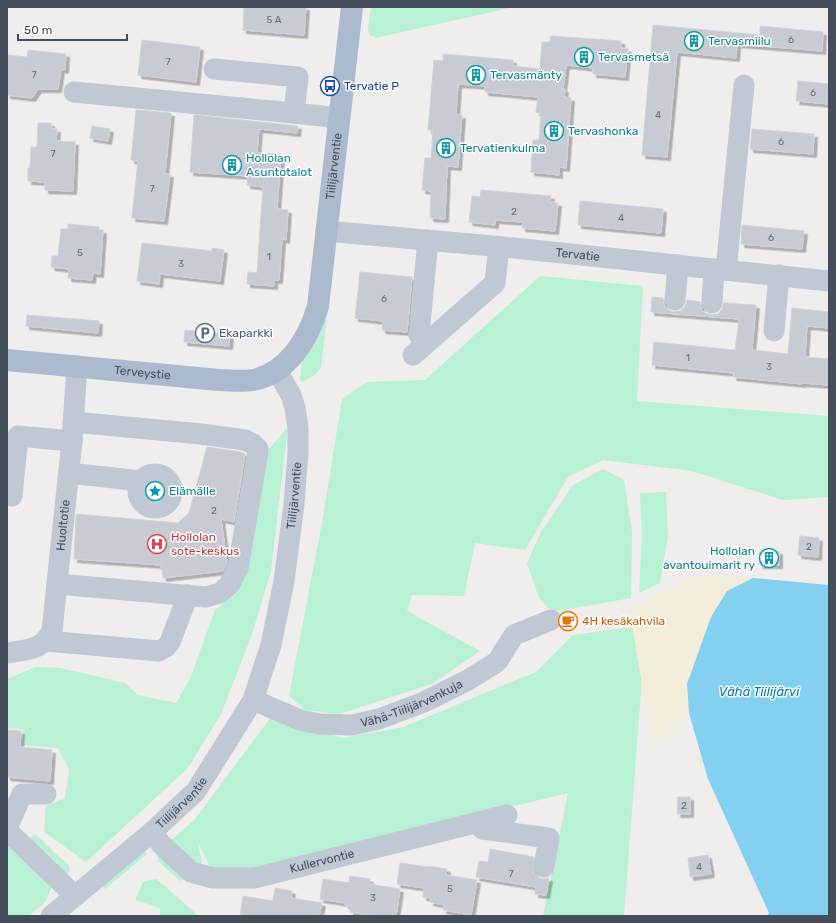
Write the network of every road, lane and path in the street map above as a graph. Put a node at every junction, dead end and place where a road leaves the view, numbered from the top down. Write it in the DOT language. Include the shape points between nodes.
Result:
graph roads {
  1 [pos="352,7"];
  2 [pos="214,69"];
  3 [pos="744,85"];
  4 [pos="74,92"];
  5 [pos="294,113"];
  6 [pos="339,118"];
  7 [pos="326,231"];
  8 [pos="428,240"];
  9 [pos="499,247"];
  10 [pos="678,265"];
  11 [pos="720,269"];
  12 [pos="779,275"];
  13 [pos="829,281"];
  14 [pos="675,300"];
  15 [pos="712,302"];
  16 [pos="774,331"];
  17 [pos="7,360"];
  18 [pos="77,366"];
  19 [pos="277,371"];
  20 [pos="73,432"];
  21 [pos="69,473"];
  22 [pos="141,481"];
  23 [pos="12,496"];
  24 [pos="57,584"];
  25 [pos="188,595"];
  26 [pos="551,620"];
  27 [pos="46,641"];
  28 [pos="7,653"];
  29 [pos="253,700"];
  30 [pos="46,794"];
  31 [pos="507,815"];
  32 [pos="7,828"];
  33 [pos="482,829"];
  34 [pos="7,832"];
  35 [pos="152,832"];
  36 [pos="544,867"];
  37 [pos="75,896"];
  38 [pos="51,916"];
  1 -- 6 [label="main road, Tiilijärventie"];
  2 -- 5 [label="street" via="298,77"];
  3 -- 11 [label="street"];
  4 -- 5 [label="street"];
  5 -- 6 [label="street"];
  6 -- 7 [label="main road, Tiilijärventie"];
  7 -- 8 [label="street, Tervatie"];
  7 -- 19 [label="main road, Tiilijärventie" via="318,306 314,320 300,347"];
  8 -- 9 [label="street, Tervatie"];
  8 -- 9 [label="street" via="416,345 495,283"];
  9 -- 10 [label="street, Tervatie"];
  10 -- 11 [label="street, Tervatie"];
  10 -- 14 [label="street"];
  11 -- 12 [label="street, Tervatie"];
  11 -- 15 [label="street"];
  12 -- 13 [label="street, Tervatie"];
  12 -- 16 [label="street"];
  17 -- 18 [label="main road, Terveystie"];
  18 -- 19 [label="main road, Terveystie" via="251,381"];
  18 -- 20 [label="street, Huoltotie"];
  19 -- 29 [label="street, Tiilijärventie" via="291,395 295,408 298,453 284,581 271,645"];
  20 -- 21 [label="street, Huoltotie"];
  20 -- 23 [label="street" via="18,436"];
  20 -- 25 [label="street" via="201,434 245,440 258,449 238,568 229,585 220,593 206,597"];
  21 -- 22 [label="street"];
  21 -- 24 [label="street, Huoltotie"];
  24 -- 25 [label="street"];
  24 -- 27 [label="street, Huoltotie" via="52,631"];
  25 -- 27 [label="street" via="170,642 159,651"];
  26 -- 29 [label="street, Vähä-Tiilijärvenkuja" via="514,635 497,662 468,680 424,702 379,720 352,725 320,724 300,720"];
  27 -- 28 [label="street" via="39,646"];
  29 -- 35 [label="street, Tiilijärventie" via="196,791"];
  30 -- 32 [label="street" via="22,794"];
  31 -- 35 [label="street, Kullervontie" via="254,878 213,878 191,872"];
  33 -- 36 [label="street" via="551,830"];
  34 -- 37 [label="street"];
  35 -- 37 [label="street, Tiilijärventie"];
  37 -- 38 [label="street, Tiilijärventie"];
}
